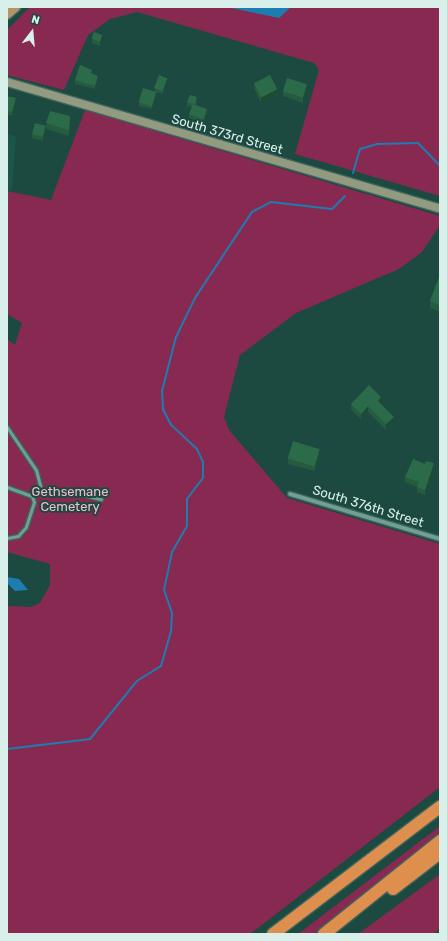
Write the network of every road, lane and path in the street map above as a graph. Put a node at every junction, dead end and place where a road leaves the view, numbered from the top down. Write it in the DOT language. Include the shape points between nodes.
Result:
graph roads {
  1 [pos="15,7"];
  2 [pos="7,14"];
  3 [pos="7,82"];
  4 [pos="440,209"];
  5 [pos="7,426"];
  6 [pos="7,487"];
  7 [pos="41,489"];
  8 [pos="290,494"];
  9 [pos="32,496"];
  10 [pos="101,499"];
  11 [pos="7,538"];
  12 [pos="440,539"];
  13 [pos="437,810"];
  14 [pos="440,841"];
  15 [pos="440,853"];
  16 [pos="273,934"];
  17 [pos="324,934"];
  18 [pos="334,934"];
  1 -- 2 [label="main road"];
  3 -- 4 [label="street, South 373rd Street"];
  5 -- 7 [label="lane" via="35,467"];
  6 -- 9 [label="lane"];
  7 -- 9 [label="lane"];
  7 -- 10 [label="lane"];
  8 -- 12 [label="street, South 376th Street"];
  9 -- 11 [label="lane" via="34,505 26,527 18,536"];
  13 -- 16 [label="highway"];
  14 -- 17 [label="highway"];
  15 -- 18 [label="highway"];
}
